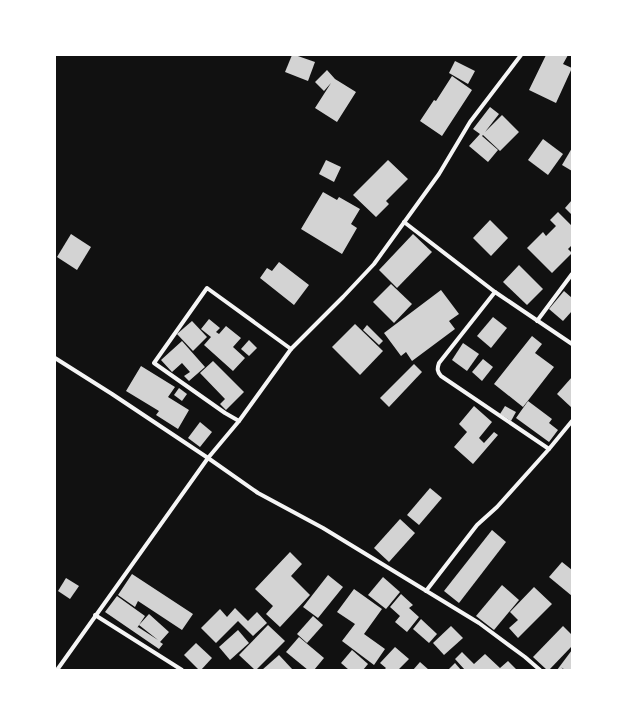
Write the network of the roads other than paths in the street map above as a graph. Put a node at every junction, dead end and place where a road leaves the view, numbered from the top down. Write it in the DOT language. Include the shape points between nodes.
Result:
graph roads {
  1 [pos="521,55"];
  2 [pos="404,222"];
  3 [pos="572,274"];
  4 [pos="495,292"];
  5 [pos="537,321"];
  6 [pos="572,344"];
  7 [pos="291,349"];
  8 [pos="55,358"];
  9 [pos="240,421"];
  10 [pos="572,421"];
  11 [pos="550,449"];
  12 [pos="208,458"];
  13 [pos="426,591"];
  14 [pos="95,615"];
  15 [pos="57,670"];
  16 [pos="182,670"];
  17 [pos="540,670"];
  1 -- 2 [label="street" via="470,122 439,174"];
  2 -- 4 [label="street"];
  2 -- 7 [label="street" via="374,264"];
  3 -- 5 [label="street"];
  4 -- 5 [label="street"];
  4 -- 11 [label="street" via="439,363 438,372"];
  5 -- 6 [label="street"];
  7 -- 9 [label="street"];
  7 -- 9 [label="street" via="207,288 154,363"];
  8 -- 12 [label="street"];
  9 -- 12 [label="street"];
  10 -- 11 [label="street"];
  11 -- 13 [label="street" via="478,525"];
  12 -- 13 [label="street" via="258,493 323,528"];
  12 -- 14 [label="street"];
  13 -- 17 [label="street" via="478,624"];
  14 -- 15 [label="street"];
  14 -- 16 [label="street"];
}
